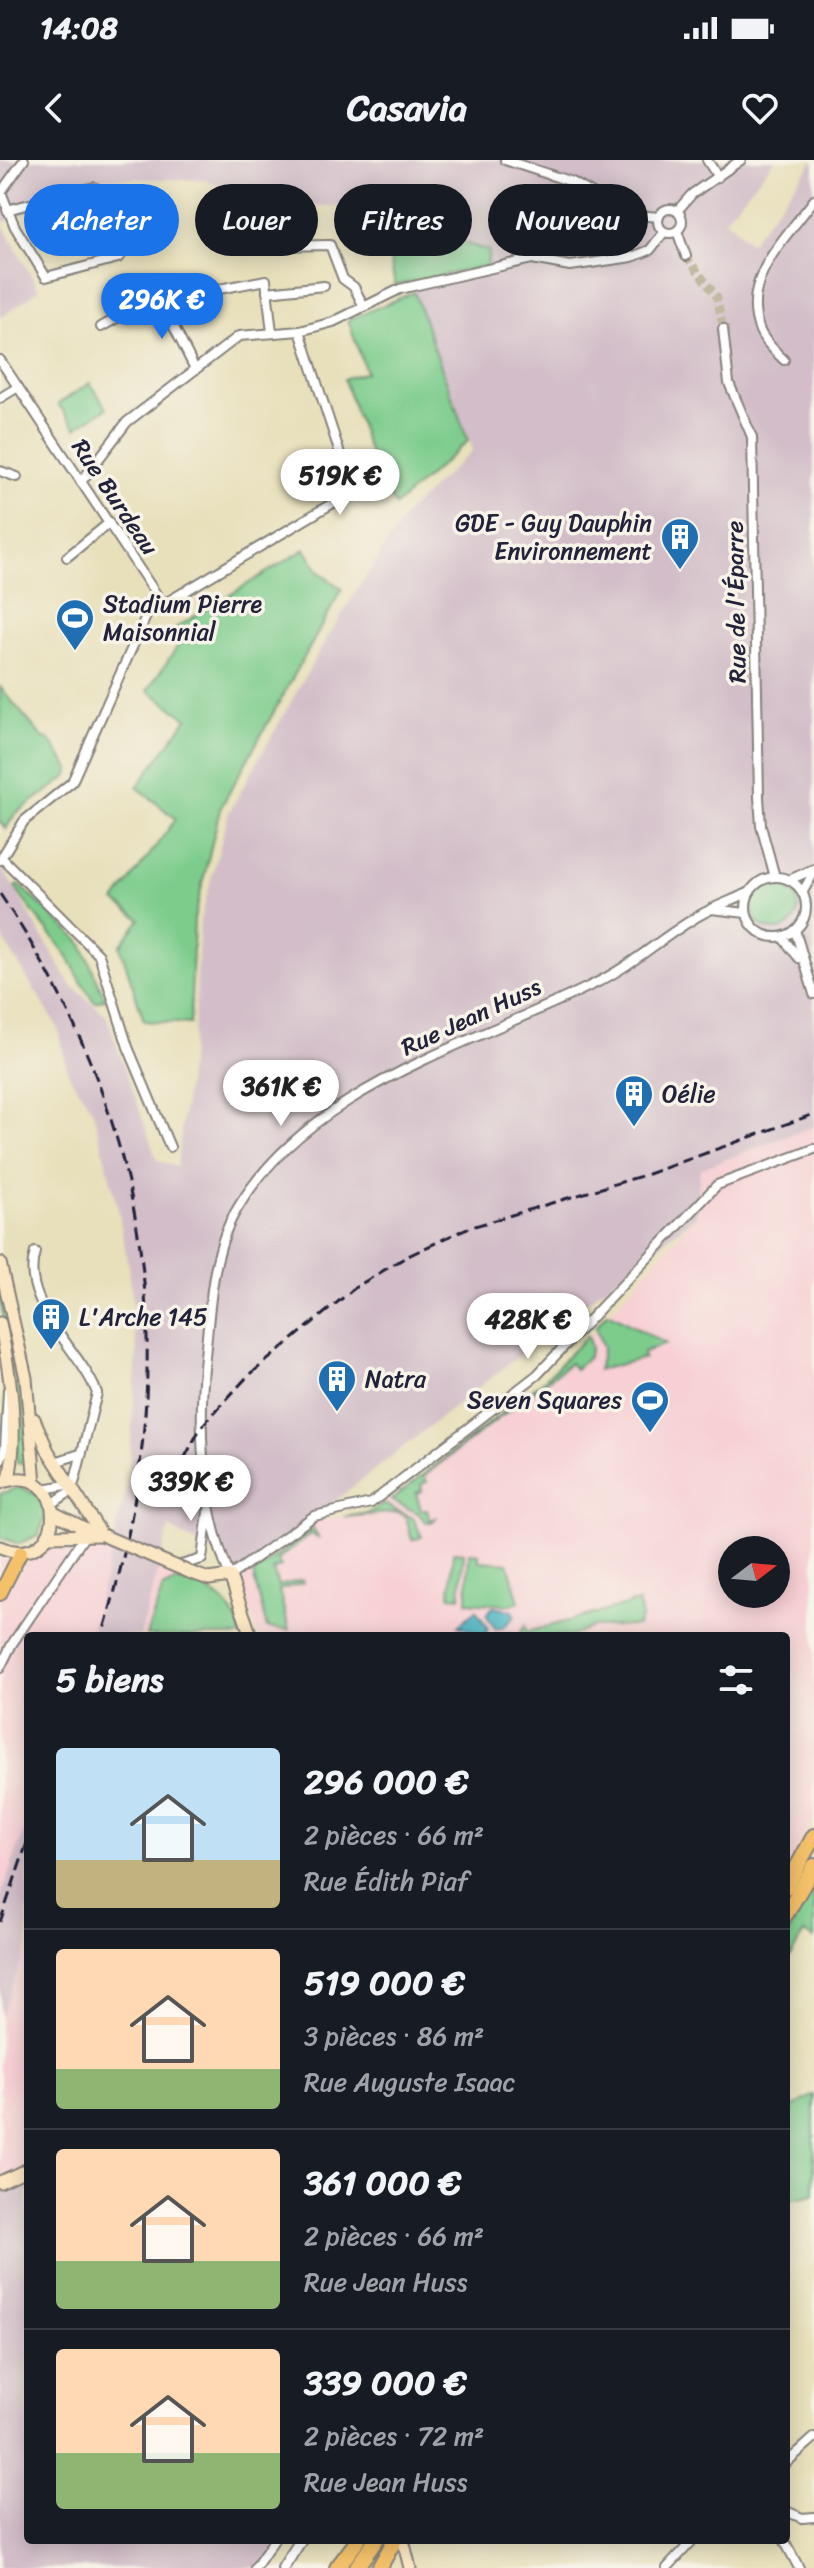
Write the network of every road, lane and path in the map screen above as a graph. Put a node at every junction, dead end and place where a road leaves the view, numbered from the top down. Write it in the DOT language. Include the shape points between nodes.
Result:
graph roads {
  1 [pos="24,160"];
  2 [pos="505,160"];
  3 [pos="707,160"];
  4 [pos="741,160"];
  5 [pos="718,177"];
  6 [pos="814,200"];
  7 [pos="24,206"];
  8 [pos="7,210"];
  9 [pos="677,211"];
  10 [pos="659,217"];
  11 [pos="677,231"];
  12 [pos="664,232"];
  13 [pos="24,239"];
  14 [pos="318,245"];
  15 [pos="34,256"];
  16 [pos="120,256"];
  17 [pos="686,256"];
  18 [pos="324,286"];
  19 [pos="267,292"];
  20 [pos="161,301"];
  21 [pos="364,307"];
  22 [pos="101,327"];
  23 [pos="723,329"];
  24 [pos="300,331"];
  25 [pos="272,333"];
  26 [pos="0,360"];
  27 [pos="784,360"];
  28 [pos="194,367"];
  29 [pos="18,387"];
  30 [pos="0,398"];
  31 [pos="0,471"];
  32 [pos="17,477"];
  33 [pos="81,482"];
  34 [pos="109,523"];
  35 [pos="67,557"];
  36 [pos="155,602"];
  37 [pos="1,859"];
  38 [pos="814,870"];
  39 [pos="775,877"];
  40 [pos="789,880"];
  41 [pos="750,892"];
  42 [pos="802,893"];
  43 [pos="810,907"];
  44 [pos="711,909"];
  45 [pos="746,913"];
  46 [pos="814,920"];
  47 [pos="803,921"];
  48 [pos="795,930"];
  49 [pos="782,937"];
  50 [pos="802,962"];
  51 [pos="814,994"];
  52 [pos="170,1147"];
  53 [pos="814,1149"];
  54 [pos="35,1252"];
  55 [pos="0,1263"];
  56 [pos="0,1323"];
  57 [pos="26,1378"];
  58 [pos="10,1381"];
  59 [pos="80,1454"];
  60 [pos="0,1461"];
  61 [pos="55,1462"];
  62 [pos="4,1482"];
  63 [pos="73,1484"];
  64 [pos="39,1486"];
  65 [pos="209,1500"];
  66 [pos="53,1509"];
  67 [pos="87,1533"];
  68 [pos="102,1535"];
  69 [pos="48,1536"];
  70 [pos="0,1547"];
  71 [pos="21,1552"];
  72 [pos="191,1568"];
  73 [pos="230,1576"];
  74 [pos="0,1594"];
  75 [pos="250,1632"];
  76 [pos="0,1668"];
  77 [pos="814,1836"];
  78 [pos="814,1866"];
  79 [pos="790,1880"];
  80 [pos="790,1907"];
  81 [pos="24,2171"];
  82 [pos="0,2182"];
  83 [pos="814,2438"];
  84 [pos="790,2459"];
  85 [pos="790,2513"];
  86 [pos="814,2517"];
  87 [pos="271,2544"];
  88 [pos="298,2544"];
  89 [pos="355,2544"];
  90 [pos="373,2544"];
  91 [pos="393,2544"];
  92 [pos="404,2544"];
  93 [pos="689,2544"];
  94 [pos="786,2544"];
  95 [pos="255,2568"];
  96 [pos="283,2568"];
  97 [pos="337,2568"];
  98 [pos="356,2568"];
  99 [pos="379,2568"];
  100 [pos="410,2568"];
  101 [pos="667,2568"];
  102 [pos="799,2568"];
  1 -- 8 [label="street" via="1,192"];
  2 -- 10 [label="street" via="572,182 627,214"];
  3 -- 5 [label="street"];
  4 -- 5 [label="street"];
  5 -- 9 [label="street"];
  6 -- 27 [label="street" via="764,268 753,294 760,333"];
  7 -- 8 [label="street"];
  8 -- 13 [label="street"];
  9 -- 10 [label="street" via="666,210"];
  9 -- 11 [label="street" via="682,221"];
  10 -- 12 [label="street"];
  11 -- 12 [label="street"];
  11 -- 17 [label="street"];
  12 -- 21 [label="street" via="650,250 632,257 570,266 526,261 400,289"];
  14 -- 21 [label="street" via="330,245 343,279"];
  15 -- 16 [label="street" via="46,277"];
  18 -- 19 [label="street"];
  19 -- 20 [label="street" via="266,280"];
  19 -- 25 [label="street"];
  20 -- 22 [label="street" via="142,304"];
  20 -- 28 [label="street"];
  21 -- 24 [label="street"];
  23 -- 39 [label="street, Rue de l'Éparre" via="729,383 752,437 759,797"];
  24 -- 25 [label="street"];
  24 -- 36 [label="street" via="351,480 348,494 169,601"];
  25 -- 28 [label="street" via="239,336"];
  26 -- 29 [label="street, Rue Burdeau"];
  28 -- 33 [label="street" via="127,422"];
  29 -- 30 [label="street"];
  29 -- 33 [label="street, Rue Burdeau"];
  31 -- 32 [label="street"];
  33 -- 34 [label="street, Rue Burdeau"];
  34 -- 35 [label="street"];
  34 -- 36 [label="street, Rue Burdeau" via="156,594"];
  36 -- 37 [label="street" via="72,782 24,821"];
  37 -- 52 [label="street" via="99,955 128,1047"];
  38 -- 40 [label="street"];
  38 -- 42 [label="street"];
  39 -- 40 [label="street"];
  39 -- 41 [label="street"];
  40 -- 42 [label="street"];
  41 -- 44 [label="street, Rue Jean Huss"];
  41 -- 45 [label="street"];
  42 -- 43 [label="street"];
  43 -- 47 [label="street"];
  44 -- 45 [label="street"];
  44 -- 65 [label="street, Rue Jean Huss" via="596,984 333,1109 274,1159 230,1222 214,1278 200,1414"];
  45 -- 49 [label="street" via="755,929"];
  46 -- 47 [label="street"];
  47 -- 48 [label="street"];
  48 -- 49 [label="street"];
  48 -- 50 [label="street"];
  49 -- 50 [label="street"];
  50 -- 51 [label="street"];
  53 -- 73 [label="street" via="717,1185 537,1375 371,1503 309,1519"];
  54 -- 59 [label="street" via="31,1265 39,1299 97,1393"];
  55 -- 57 [label="main road"];
  56 -- 58 [label="main road"];
  57 -- 61 [label="main road" via="35,1420"];
  57 -- 64 [label="main road"];
  58 -- 60 [label="street"];
  58 -- 62 [label="main road"];
  59 -- 61 [label="street"];
  59 -- 63 [label="street"];
  61 -- 63 [label="main road"];
  62 -- 64 [label="main road"];
  63 -- 64 [label="street"];
  63 -- 66 [label="street"];
  63 -- 68 [label="main road"];
  64 -- 66 [label="main road"];
  65 -- 72 [label="street, Rue Jean Huss" via="206,1551"];
  65 -- 73 [label="street, Rue Jean Huss"];
  66 -- 68 [label="main road" via="70,1523"];
  66 -- 69 [label="main road"];
  67 -- 68 [label="main road"];
  67 -- 69 [label="main road"];
  67 -- 76 [label="street"];
  68 -- 72 [label="main road, bridge"];
  69 -- 71 [label="main road"];
  70 -- 71 [label="main road"];
  71 -- 74 [label="main road"];
  72 -- 73 [label="main road" via="209,1579"];
  73 -- 75 [label="main road"];
  77 -- 79 [label="highway"];
  78 -- 80 [label="highway"];
  81 -- 82 [label="main road"];
  83 -- 84 [label="street"];
  85 -- 86 [label="street"];
  87 -- 95 [label="street"];
  88 -- 96 [label="street"];
  89 -- 97 [label="highway"];
  90 -- 98 [label="highway"];
  91 -- 99 [label="highway"];
  92 -- 100 [label="main road"];
  93 -- 101 [label="street"];
  94 -- 102 [label="street"];
}
